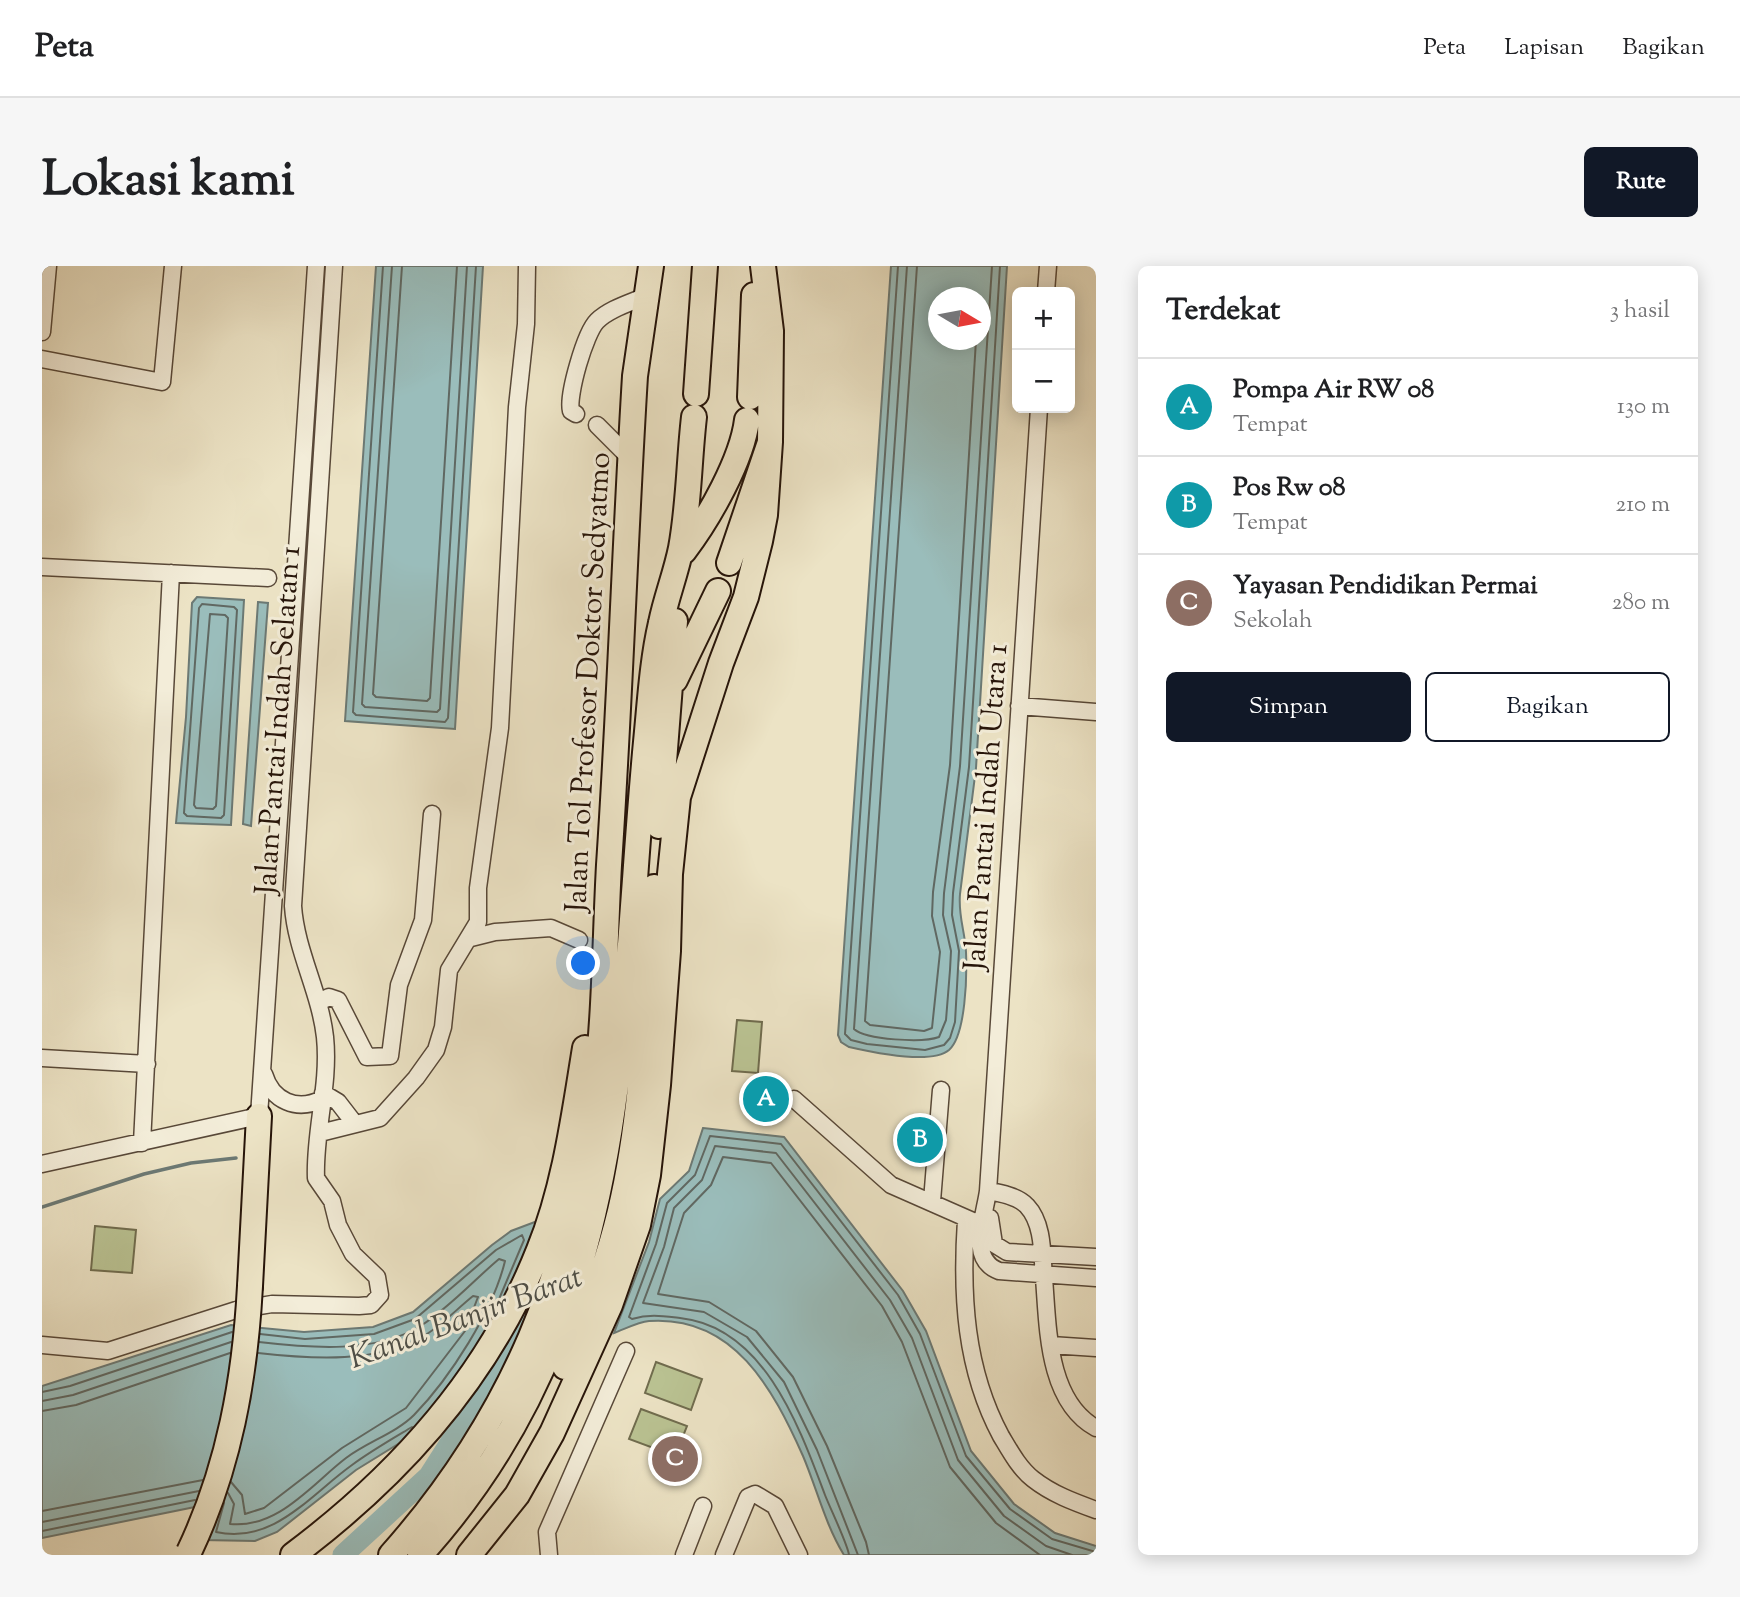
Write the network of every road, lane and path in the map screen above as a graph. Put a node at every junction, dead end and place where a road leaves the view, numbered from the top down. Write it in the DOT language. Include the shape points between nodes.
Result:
graph roads {
  1 [pos="48,266"];
  2 [pos="173,266"];
  3 [pos="316,266"];
  4 [pos="334,266"];
  5 [pos="527,266"];
  6 [pos="651,266"];
  7 [pos="705,266"];
  8 [pos="754,266"];
  9 [pos="763,266"];
  10 [pos="1048,266"];
  11 [pos="1046,287"];
  12 [pos="646,296"];
  13 [pos="42,332"];
  14 [pos="42,359"];
  15 [pos="1039,413"];
  16 [pos="576,414"];
  17 [pos="597,425"];
  18 [pos="770,442"];
  19 [pos="630,458"];
  20 [pos="678,559"];
  21 [pos="729,563"];
  22 [pos="42,567"];
  23 [pos="171,573"];
  24 [pos="268,578"];
  25 [pos="718,590"];
  26 [pos="669,694"];
  27 [pos="1020,706"];
  28 [pos="1096,712"];
  29 [pos="432,814"];
  30 [pos="471,938"];
  31 [pos="579,940"];
  32 [pos="319,1002"];
  33 [pos="42,1059"];
  34 [pos="147,1064"];
  35 [pos="264,1074"];
  36 [pos="941,1090"];
  37 [pos="322,1096"];
  38 [pos="794,1099"];
  39 [pos="254,1118"];
  40 [pos="355,1124"];
  41 [pos="320,1133"];
  42 [pos="142,1143"];
  43 [pos="578,1143"];
  44 [pos="42,1164"];
  45 [pos="988,1191"];
  46 [pos="932,1200"];
  47 [pos="981,1220"];
  48 [pos="1045,1253"];
  49 [pos="1096,1257"];
  50 [pos="1044,1274"];
  51 [pos="1096,1278"];
  52 [pos="42,1345"];
  53 [pos="1051,1345"];
  54 [pos="1096,1348"];
  55 [pos="626,1351"];
  56 [pos="1096,1428"];
  57 [pos="703,1506"];
  58 [pos="1096,1510"];
  59 [pos="188,1554"];
  60 [pos="293,1555"];
  61 [pos="391,1555"];
  62 [pos="420,1555"];
  63 [pos="451,1555"];
  64 [pos="469,1555"];
  65 [pos="547,1555"];
  66 [pos="684,1555"];
  67 [pos="724,1555"];
  68 [pos="799,1555"];
  1 -- 13 [label="street"];
  2 -- 14 [label="street" via="162,382"];
  3 -- 35 [label="street, Jalan Pantai Indah Selatan 1"];
  4 -- 32 [label="street, Jalan Pantai Indah Selatan 1" via="292,883 296,936"];
  5 -- 30 [label="street" via="500,728 478,888 478,922"];
  6 -- 12 [label="highway, Jalan Tol Profesor Doktor Sedyatmo"];
  7 -- 20 [label="highway, Jalan Tol Profesor Doktor Sedyatmo"];
  8 -- 20 [label="highway" via="746,434 726,479"];
  9 -- 18 [label="highway" via="771,331"];
  10 -- 11 [label="street"];
  12 -- 16 [label="street" via="592,327 570,395 571,411"];
  12 -- 19 [label="highway, Jalan Tol Profesor Doktor Sedyatmo"];
  15 -- 27 [label="street, Jalan Pantai Indah Utara 1"];
  17 -- 19 [label="street"];
  18 -- 21 [label="highway"];
  18 -- 64 [label="highway" via="765,515 746,597 678,797 658,1085 638,1226 594,1342 552,1433 517,1495"];
  19 -- 43 [label="highway, Jalan Tol Profesor Doktor Sedyatmo" via="602,988 588,1031"];
  20 -- 26 [label="highway, Jalan Tol Profesor Doktor Sedyatmo"];
  20 -- 62 [label="highway, Jalan Tol Profesor Doktor Sedyatmo" via="655,653 623,1031 600,1191 561,1328 501,1450"];
  22 -- 23 [label="street"];
  23 -- 24 [label="street"];
  23 -- 34 [label="street"];
  25 -- 26 [label="highway, Jalan Tol Profesor Doktor Sedyatmo"];
  26 -- 63 [label="highway, Jalan Tol Profesor Doktor Sedyatmo" via="636,1116 621,1209 604,1270 544,1413 513,1471"];
  27 -- 28 [label="street"];
  27 -- 45 [label="street, Jalan Pantai Indah Utara 1"];
  29 -- 32 [label="street" via="423,920 399,985 390,1056 368,1057 338,1000"];
  30 -- 31 [label="street" via="551,928"];
  30 -- 40 [label="street" via="449,970 436,1050 396,1104 380,1118"];
  32 -- 37 [label="street, Jalan Pantai Indah Selatan 1" via="326,1047"];
  33 -- 34 [label="street"];
  34 -- 42 [label="street"];
  35 -- 37 [label="street" via="272,1091 286,1103 304,1106"];
  35 -- 39 [label="street, Jalan Pantai Indah Selatan 1"];
  36 -- 46 [label="street"];
  37 -- 40 [label="street" via="338,1102"];
  37 -- 41 [label="street, Jalan Pantai Indah Selatan 1"];
  38 -- 46 [label="street" via="891,1185"];
  39 -- 42 [label="street"];
  39 -- 59 [label="highway, bridge" via="250,1286 242,1368 229,1444 208,1511"];
  40 -- 41 [label="street"];
  41 -- 52 [label="street, Jalan Pantai Indah Selatan 1" via="316,1178 332,1201 353,1254 377,1277 380,1296 371,1305 272,1304 236,1310 119,1348"];
  42 -- 44 [label="street"];
  43 -- 60 [label="highway" via="540,1250 494,1343 445,1412 397,1466"];
  43 -- 61 [label="highway" via="574,1217 559,1268 511,1384 445,1490"];
  45 -- 47 [label="street, Jalan Pantai Indah Utara 1"];
  45 -- 48 [label="street" via="1026,1205"];
  46 -- 47 [label="street"];
  47 -- 48 [label="street" via="999,1249"];
  47 -- 50 [label="street" via="982,1256 992,1268"];
  47 -- 58 [label="street" via="964,1292 970,1351 988,1411 1032,1479 1063,1498"];
  48 -- 49 [label="street"];
  48 -- 50 [label="street"];
  50 -- 51 [label="street"];
  50 -- 53 [label="street"];
  53 -- 54 [label="street"];
  53 -- 56 [label="street" via="1061,1389 1075,1412"];
  55 -- 65 [label="street" via="547,1532"];
  57 -- 66 [label="street"];
  67 -- 68 [label="street" via="748,1497 755,1493 775,1506"];
}
